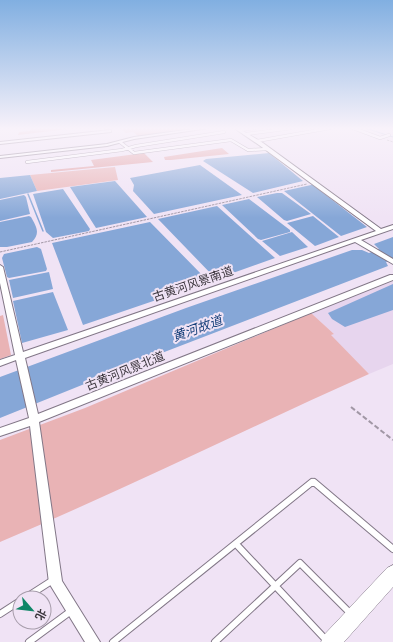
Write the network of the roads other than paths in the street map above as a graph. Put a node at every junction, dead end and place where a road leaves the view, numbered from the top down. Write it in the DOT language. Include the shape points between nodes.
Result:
graph roads {
  1 [pos="55,158"];
  2 [pos="280,158"];
  3 [pos="26,162"];
  4 [pos="393,227"];
  5 [pos="380,231"];
  6 [pos="356,240"];
  7 [pos="393,262"];
  8 [pos="0,267"];
  9 [pos="393,277"];
  10 [pos="21,358"];
  11 [pos="0,363"];
  12 [pos="34,420"];
  13 [pos="0,432"];
  14 [pos="236,544"];
  15 [pos="393,549"];
  16 [pos="393,574"];
  17 [pos="55,578"];
  18 [pos="276,586"];
  19 [pos="37,590"];
  20 [pos="12,606"];
  21 [pos="72,609"];
  22 [pos="0,614"];
  23 [pos="354,616"];
  24 [pos="29,642"];
  25 [pos="93,642"];
  26 [pos="112,642"];
  27 [pos="215,642"];
  28 [pos="328,642"];
  29 [pos="331,642"];
  1 -- 3 [label="lane"];
  2 -- 5 [label="street"];
  4 -- 5 [label="street, 古黄河风景南道"];
  5 -- 6 [label="street, 古黄河风景南道"];
  6 -- 7 [label="street"];
  6 -- 10 [label="street, 古黄河风景南道"];
  8 -- 10 [label="street"];
  9 -- 12 [label="street, 古黄河风景北道"];
  10 -- 11 [label="street, 古黄河风景南道"];
  10 -- 12 [label="street"];
  12 -- 13 [label="street, 古黄河风景北道"];
  12 -- 17 [label="street"];
  14 -- 15 [label="lane" via="313,482"];
  14 -- 18 [label="lane"];
  14 -- 26 [label="lane"];
  16 -- 23 [label="main road"];
  17 -- 19 [label="lane"];
  17 -- 21 [label="street"];
  18 -- 23 [label="lane" via="300,563"];
  18 -- 27 [label="lane"];
  18 -- 28 [label="lane"];
  20 -- 22 [label="lane"];
  21 -- 24 [label="lane"];
  21 -- 25 [label="street"];
  23 -- 29 [label="main road"];
}
